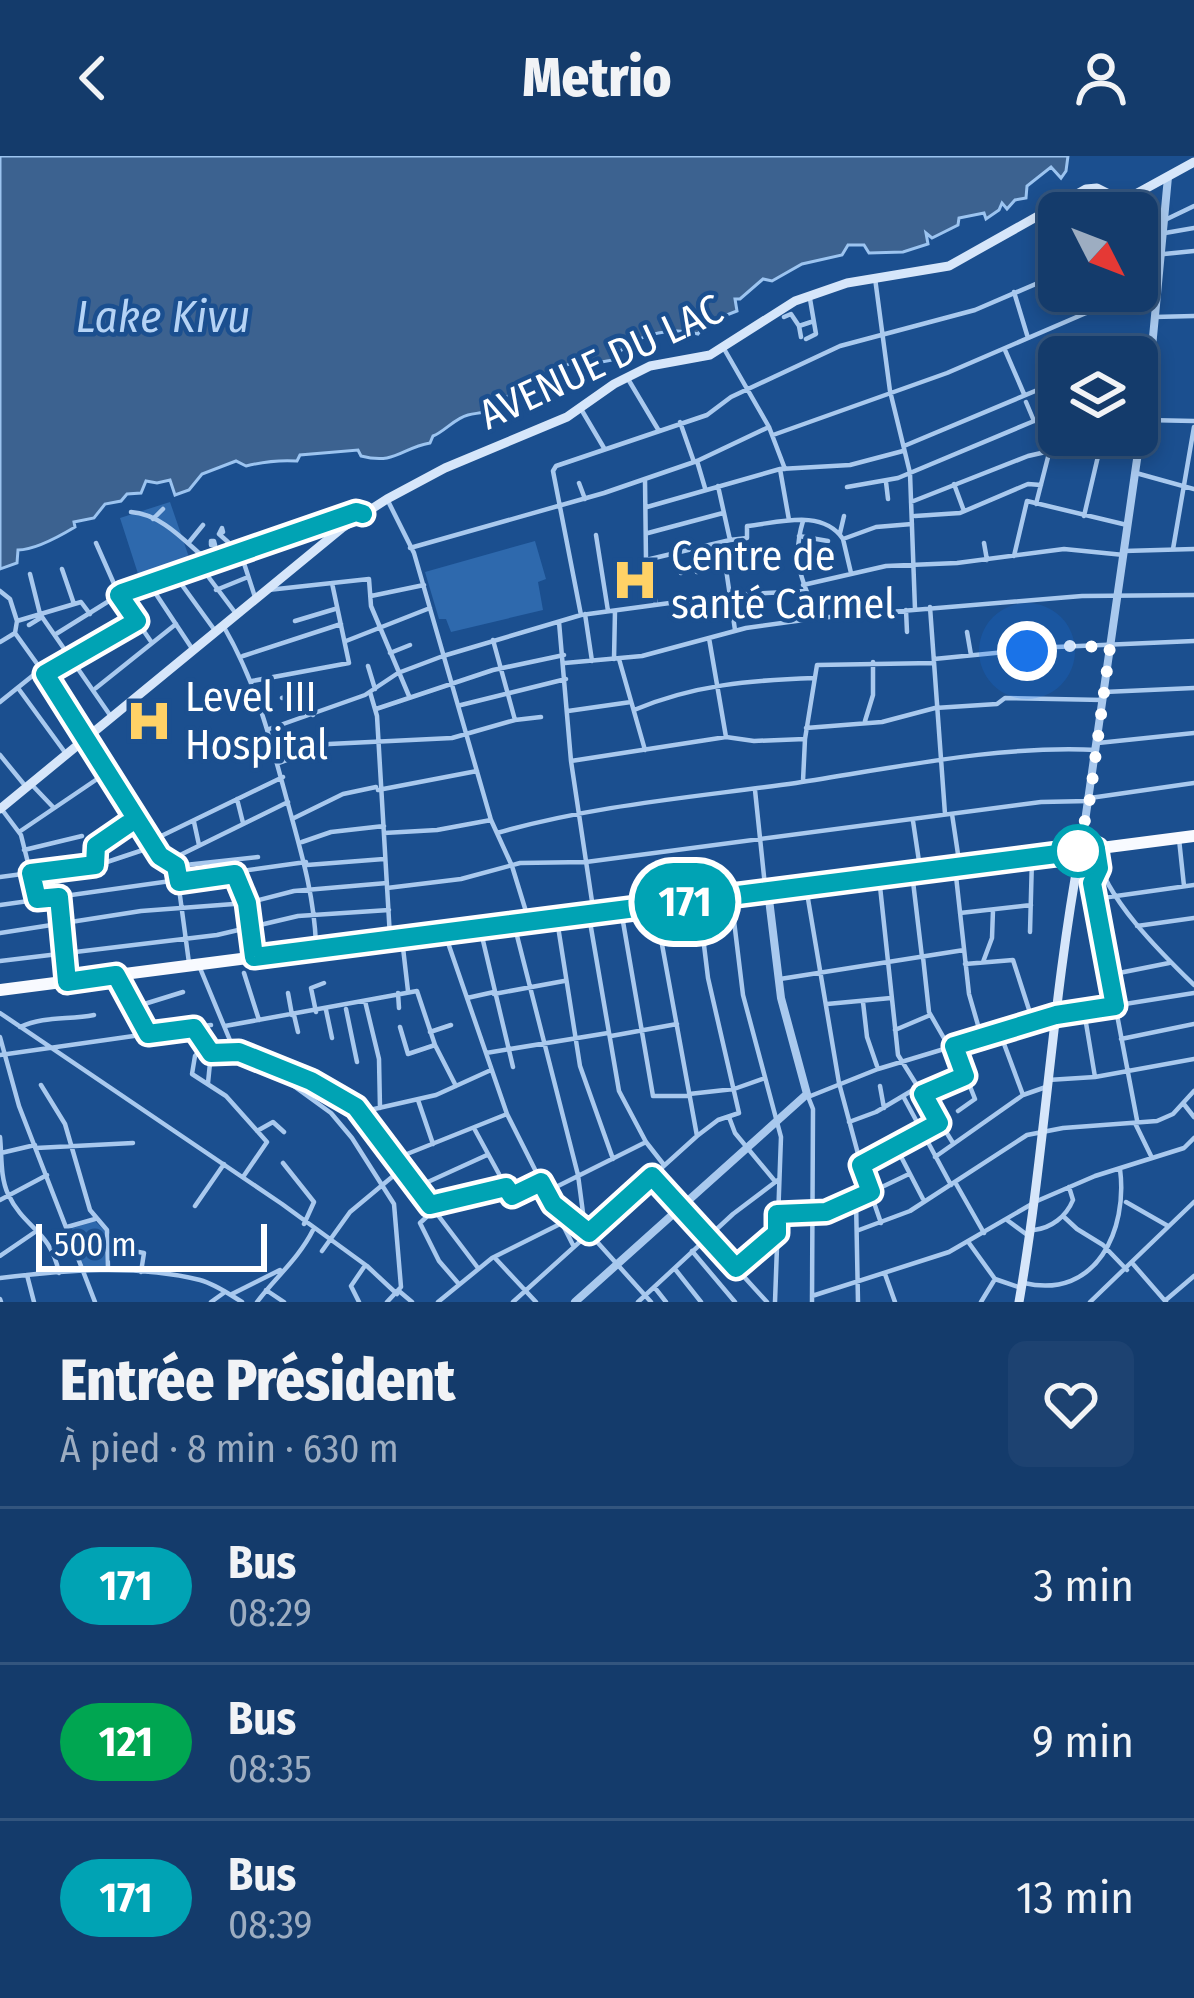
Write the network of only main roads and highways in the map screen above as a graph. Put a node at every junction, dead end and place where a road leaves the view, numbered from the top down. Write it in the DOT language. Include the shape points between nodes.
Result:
graph roads {
  1 [pos="1194,162"];
  2 [pos="0,809"];
  3 [pos="1187,838"];
  4 [pos="1080,851"];
  5 [pos="0,990"];
  6 [pos="1018,1302"];
  1 -- 2 [label="main road, AVENUE DU LAC" via="1122,201 1090,188 949,266 809,295 723,347 650,366 581,409 387,499"];
  3 -- 4 [label="highway"];
  4 -- 5 [label="highway"];
  4 -- 6 [label="main road"];
}
